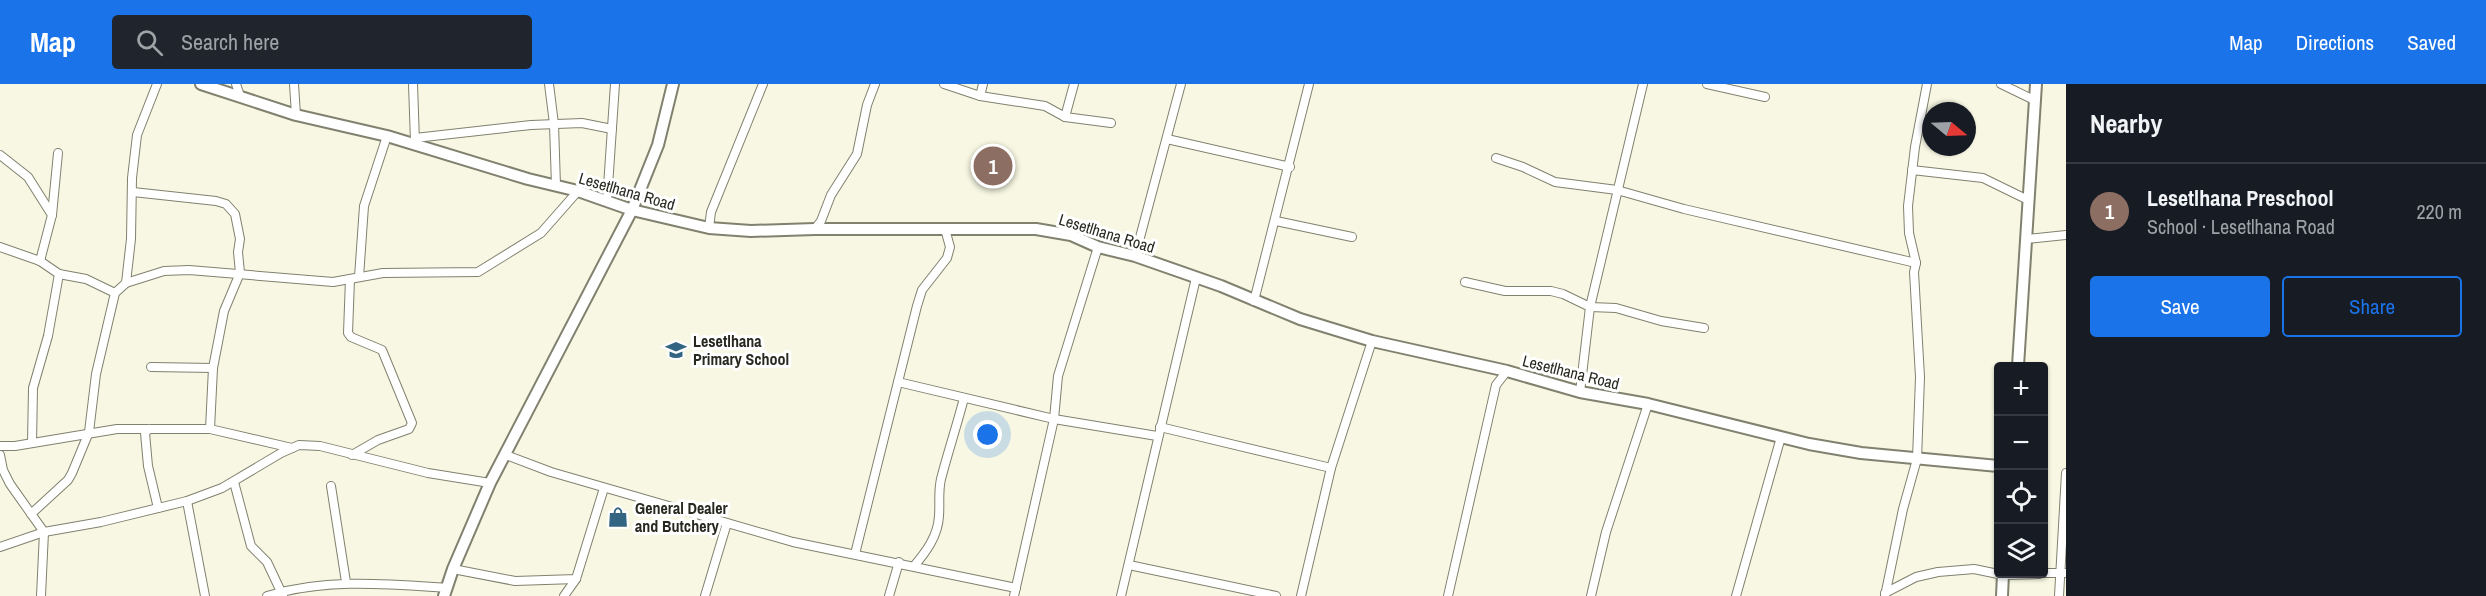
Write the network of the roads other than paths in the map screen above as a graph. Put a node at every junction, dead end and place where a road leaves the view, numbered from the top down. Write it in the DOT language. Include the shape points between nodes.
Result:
graph roads {
  1 [pos="157,84"];
  2 [pos="201,84"];
  3 [pos="236,84"];
  4 [pos="294,84"];
  5 [pos="413,84"];
  6 [pos="549,84"];
  7 [pos="615,84"];
  8 [pos="673,84"];
  9 [pos="763,84"];
  10 [pos="875,84"];
  11 [pos="944,84"];
  12 [pos="983,84"];
  13 [pos="1074,84"];
  14 [pos="1180,84"];
  15 [pos="1309,84"];
  16 [pos="1643,84"];
  17 [pos="1707,84"];
  18 [pos="1928,84"];
  19 [pos="2001,84"];
  20 [pos="2036,84"];
  21 [pos="240,96"];
  22 [pos="980,96"];
  23 [pos="1765,97"];
  24 [pos="2034,100"];
  25 [pos="296,115"];
  26 [pos="1065,117"];
  27 [pos="1111,123"];
  28 [pos="554,124"];
  29 [pos="612,129"];
  30 [pos="387,136"];
  31 [pos="1167,139"];
  32 [pos="415,142"];
  33 [pos="58,153"];
  34 [pos="0,155"];
  35 [pos="1496,158"];
  36 [pos="1290,167"];
  37 [pos="1912,170"];
  38 [pos="556,186"];
  39 [pos="1617,190"];
  40 [pos="578,191"];
  41 [pos="133,192"];
  42 [pos="2028,200"];
  43 [pos="608,201"];
  44 [pos="632,210"];
  45 [pos="52,215"];
  46 [pos="1276,221"];
  47 [pos="709,228"];
  48 [pos="945,228"];
  49 [pos="815,229"];
  50 [pos="2066,235"];
  51 [pos="1352,237"];
  52 [pos="2026,239"];
  53 [pos="0,247"];
  54 [pos="1098,247"];
  55 [pos="1135,256"];
  56 [pos="40,261"];
  57 [pos="1916,263"];
  58 [pos="240,273"];
  59 [pos="59,274"];
  60 [pos="359,277"];
  61 [pos="1196,278"];
  62 [pos="350,279"];
  63 [pos="1465,282"];
  64 [pos="126,284"];
  65 [pos="115,293"];
  66 [pos="1254,301"];
  67 [pos="1590,307"];
  68 [pos="1704,328"];
  69 [pos="1372,341"];
  70 [pos="2018,362"];
  71 [pos="151,367"];
  72 [pos="213,368"];
  73 [pos="1507,371"];
  74 [pos="898,382"];
  75 [pos="1580,392"];
  76 [pos="964,398"];
  77 [pos="1648,404"];
  78 [pos="1054,419"];
  79 [pos="1160,427"];
  80 [pos="149,429"];
  81 [pos="210,429"];
  82 [pos="89,432"];
  83 [pos="1157,436"];
  84 [pos="1781,437"];
  85 [pos="32,443"];
  86 [pos="0,446"];
  87 [pos="293,448"];
  88 [pos="352,454"];
  89 [pos="0,455"];
  90 [pos="506,455"];
  91 [pos="1917,459"];
  92 [pos="1994,465"];
  93 [pos="1331,468"];
  94 [pos="2066,473"];
  95 [pos="234,482"];
  96 [pos="490,483"];
  97 [pos="331,486"];
  98 [pos="604,488"];
  99 [pos="187,501"];
  100 [pos="158,508"];
  101 [pos="31,514"];
  102 [pos="728,523"];
  103 [pos="44,532"];
  104 [pos="0,547"];
  105 [pos="855,554"];
  106 [pos="899,562"];
  107 [pos="1129,565"];
  108 [pos="914,566"];
  109 [pos="453,569"];
  110 [pos="1994,572"];
  111 [pos="2048,573"];
  112 [pos="2064,573"];
  113 [pos="2003,578"];
  114 [pos="576,579"];
  115 [pos="346,582"];
  116 [pos="445,592"];
  117 [pos="1015,592"];
  118 [pos="282,594"];
  119 [pos="1885,595"];
  120 [pos="41,596"];
  121 [pos="205,596"];
  122 [pos="267,596"];
  123 [pos="564,596"];
  124 [pos="705,596"];
  125 [pos="889,596"];
  126 [pos="1122,596"];
  127 [pos="1276,596"];
  128 [pos="1301,596"];
  129 [pos="1448,596"];
  130 [pos="1591,596"];
  131 [pos="1736,596"];
  132 [pos="2002,596"];
  133 [pos="2059,596"];
  1 -- 41 [label="street" via="138,135"];
  2 -- 21 [label="street, Lesetlhana Road"];
  3 -- 21 [label="street"];
  4 -- 25 [label="street"];
  5 -- 32 [label="street"];
  6 -- 28 [label="street"];
  7 -- 29 [label="street"];
  8 -- 44 [label="street" via="658,145"];
  9 -- 47 [label="street" via="711,212"];
  10 -- 49 [label="street" via="856,154"];
  11 -- 22 [label="street"];
  12 -- 22 [label="street"];
  13 -- 26 [label="street"];
  14 -- 31 [label="street"];
  15 -- 36 [label="street"];
  16 -- 39 [label="street"];
  17 -- 23 [label="street"];
  18 -- 37 [label="street"];
  19 -- 24 [label="street"];
  20 -- 24 [label="street"];
  21 -- 25 [label="street, Lesetlhana Road"];
  22 -- 26 [label="street" via="1045,106"];
  24 -- 42 [label="street"];
  25 -- 30 [label="street, Lesetlhana Road"];
  26 -- 27 [label="street"];
  28 -- 29 [label="street" via="582,123"];
  28 -- 32 [label="street"];
  28 -- 38 [label="street"];
  29 -- 43 [label="street"];
  30 -- 32 [label="street, Lesetlhana Road"];
  30 -- 60 [label="street" via="364,206"];
  31 -- 36 [label="street"];
  31 -- 55 [label="street"];
  32 -- 38 [label="street, Lesetlhana Road"];
  33 -- 45 [label="street"];
  34 -- 45 [label="street" via="28,177"];
  35 -- 39 [label="street" via="1555,182"];
  36 -- 46 [label="street"];
  37 -- 42 [label="street" via="1983,178"];
  37 -- 57 [label="street" via="1909,233"];
  38 -- 40 [label="street, Lesetlhana Road"];
  39 -- 57 [label="street"];
  39 -- 67 [label="street"];
  40 -- 43 [label="street, Lesetlhana Road"];
  40 -- 60 [label="street" via="541,233 478,272"];
  41 -- 58 [label="street" via="226,204 235,214 238,226"];
  41 -- 64 [label="street"];
  42 -- 52 [label="street"];
  43 -- 44 [label="street, Lesetlhana Road"];
  44 -- 47 [label="street, Lesetlhana Road"];
  44 -- 90 [label="street"];
  45 -- 56 [label="street"];
  46 -- 51 [label="street"];
  46 -- 66 [label="street"];
  47 -- 49 [label="street, Lesetlhana Road"];
  48 -- 49 [label="street, Lesetlhana Road"];
  48 -- 54 [label="street, Lesetlhana Road" via="1036,229 1071,235"];
  48 -- 74 [label="street" via="950,247 922,290"];
  50 -- 52 [label="street"];
  52 -- 70 [label="street"];
  53 -- 56 [label="street"];
  54 -- 55 [label="street, Lesetlhana Road"];
  54 -- 78 [label="street" via="1058,376"];
  55 -- 61 [label="street, Lesetlhana Road"];
  56 -- 59 [label="street"];
  57 -- 91 [label="street" via="1920,377"];
  58 -- 62 [label="street" via="322,281"];
  58 -- 64 [label="street" via="164,271"];
  58 -- 72 [label="street" via="224,311"];
  59 -- 65 [label="street" via="86,279"];
  59 -- 85 [label="street" via="48,336 33,388"];
  60 -- 62 [label="street"];
  61 -- 66 [label="street, Lesetlhana Road"];
  61 -- 79 [label="street"];
  62 -- 88 [label="street" via="348,333 382,350 412,423 409,429"];
  63 -- 67 [label="street" via="1505,291 1551,291"];
  64 -- 65 [label="street"];
  65 -- 82 [label="street" via="96,374"];
  66 -- 69 [label="street, Lesetlhana Road"];
  67 -- 68 [label="street" via="1616,308"];
  67 -- 75 [label="street"];
  69 -- 73 [label="street, Lesetlhana Road"];
  69 -- 93 [label="street"];
  71 -- 72 [label="street"];
  72 -- 81 [label="street"];
  73 -- 75 [label="street, Lesetlhana Road"];
  73 -- 129 [label="street" via="1496,385"];
  74 -- 76 [label="street"];
  74 -- 105 [label="street"];
  75 -- 77 [label="street, Lesetlhana Road"];
  76 -- 78 [label="street"];
  76 -- 108 [label="street" via="941,481 936,533"];
  77 -- 84 [label="street, Lesetlhana Road"];
  77 -- 130 [label="street" via="1606,532"];
  78 -- 83 [label="street"];
  78 -- 117 [label="street"];
  79 -- 83 [label="street"];
  79 -- 93 [label="street"];
  80 -- 81 [label="street"];
  80 -- 82 [label="street"];
  80 -- 100 [label="street" via="145,434 148,466"];
  81 -- 87 [label="street"];
  82 -- 85 [label="street"];
  82 -- 101 [label="street" via="68,480"];
  83 -- 107 [label="street"];
  84 -- 91 [label="street, Lesetlhana Road" via="1861,453"];
  84 -- 131 [label="street"];
  85 -- 86 [label="street"];
  87 -- 88 [label="street" via="320,446"];
  87 -- 95 [label="street"];
  88 -- 96 [label="street"];
  89 -- 101 [label="street" via="10,484"];
  90 -- 96 [label="street"];
  90 -- 98 [label="street"];
  91 -- 92 [label="street, Lesetlhana Road"];
  91 -- 119 [label="street"];
  93 -- 128 [label="street"];
  94 -- 112 [label="street"];
  95 -- 99 [label="street"];
  95 -- 118 [label="street" via="251,546 267,562"];
  96 -- 109 [label="street"];
  97 -- 115 [label="street"];
  98 -- 102 [label="street"];
  98 -- 114 [label="street"];
  99 -- 100 [label="street"];
  99 -- 121 [label="street"];
  100 -- 103 [label="street"];
  101 -- 103 [label="street"];
  102 -- 105 [label="street"];
  102 -- 124 [label="street"];
  103 -- 104 [label="street"];
  103 -- 120 [label="street"];
  105 -- 106 [label="street"];
  106 -- 108 [label="street"];
  106 -- 125 [label="street"];
  107 -- 126 [label="street"];
  107 -- 127 [label="street"];
  108 -- 117 [label="street"];
  109 -- 114 [label="street" via="514,581"];
  109 -- 116 [label="street"];
  110 -- 119 [label="street" via="1974,569 1927,573"];
  111 -- 112 [label="street"];
  112 -- 133 [label="street"];
  113 -- 132 [label="street"];
  114 -- 123 [label="street"];
  115 -- 116 [label="street"];
  115 -- 118 [label="street"];
  118 -- 122 [label="street"];
}
